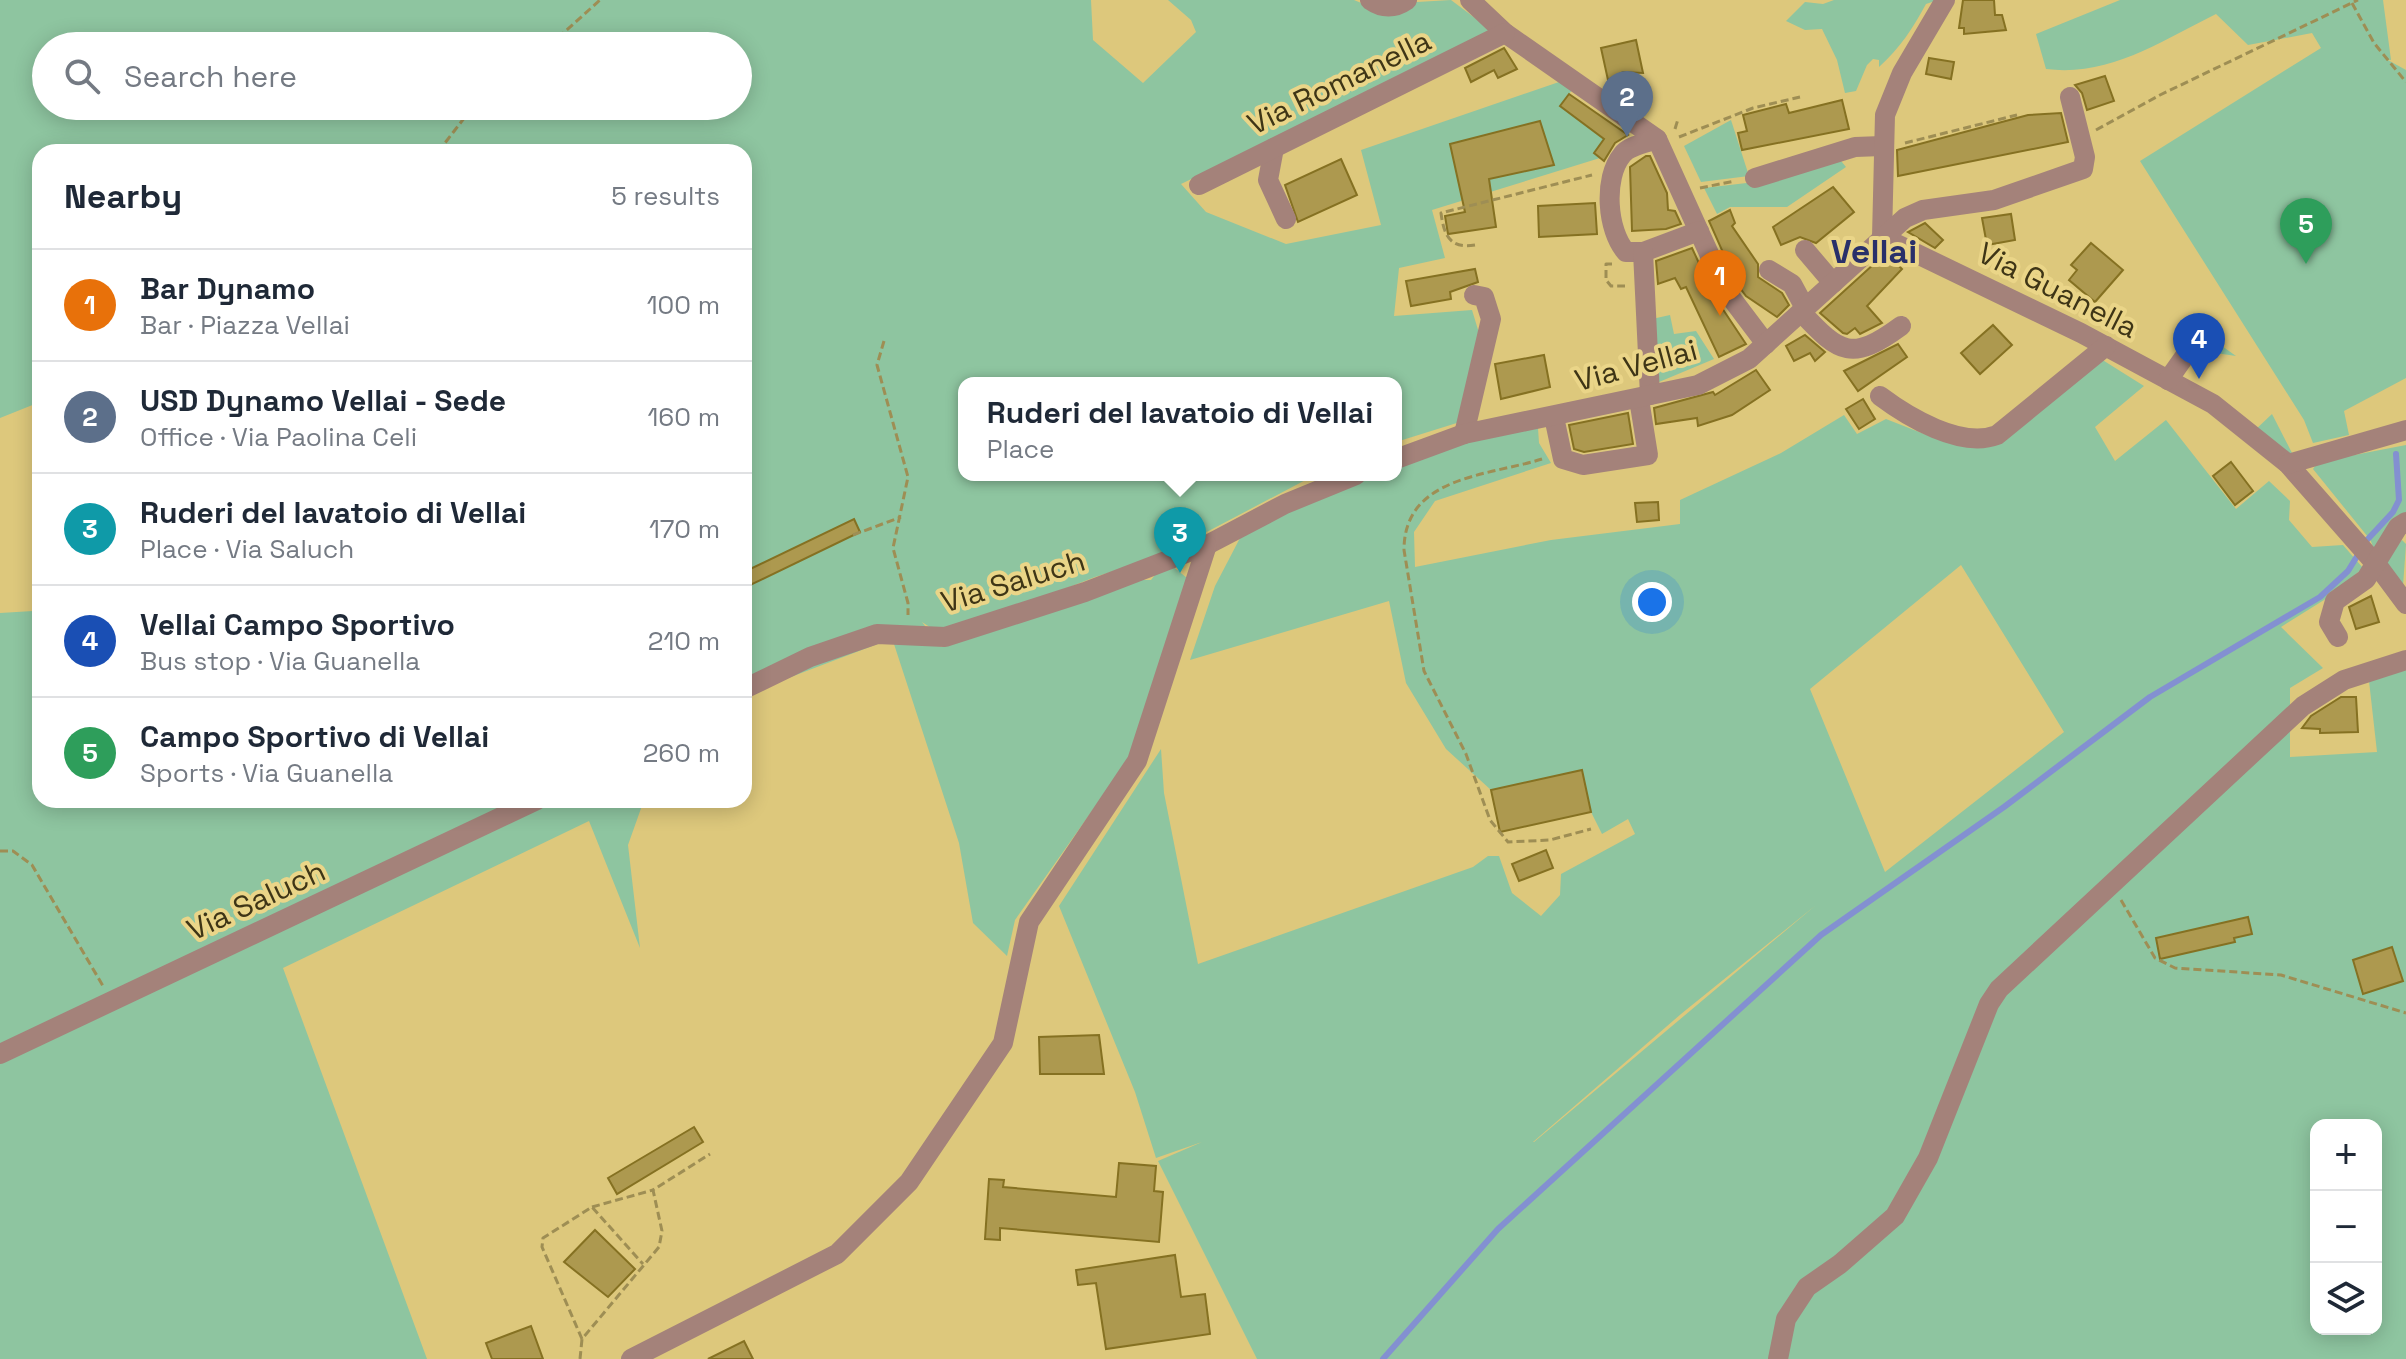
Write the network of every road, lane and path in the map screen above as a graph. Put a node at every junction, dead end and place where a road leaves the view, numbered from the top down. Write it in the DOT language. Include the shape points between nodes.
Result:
graph roads {
  1 [pos="600,0"];
  2 [pos="1370,0"];
  3 [pos="1407,0"];
  4 [pos="1470,0"];
  5 [pos="1945,0"];
  6 [pos="2358,0"];
  7 [pos="2352,3"];
  8 [pos="565,32"];
  9 [pos="1505,33"];
  10 [pos="2406,82"];
  11 [pos="1628,84"];
  12 [pos="1800,97"];
  13 [pos="2070,97"];
  14 [pos="2017,115"];
  15 [pos="1625,117"];
  16 [pos="463,120"];
  17 [pos="2081,138"];
  18 [pos="444,144"];
  19 [pos="1660,146"];
  20 [pos="1882,146"];
  21 [pos="1274,148"];
  22 [pos="1612,173"];
  23 [pos="1755,178"];
  24 [pos="1199,185"];
  25 [pos="1683,196"];
  26 [pos="1286,219"];
  27 [pos="1699,231"];
  28 [pos="1882,237"];
  29 [pos="1475,245"];
  30 [pos="1805,250"];
  31 [pos="1643,252"];
  32 [pos="1606,264"];
  33 [pos="1769,270"];
  34 [pos="1833,283"];
  35 [pos="1611,286"];
  36 [pos="1474,295"];
  37 [pos="1803,310"];
  38 [pos="1901,326"];
  39 [pos="2204,329"];
  40 [pos="884,341"];
  41 [pos="1766,344"];
  42 [pos="2106,346"];
  43 [pos="2168,380"];
  44 [pos="1880,396"];
  45 [pos="1645,397"];
  46 [pos="1554,417"];
  47 [pos="2406,430"];
  48 [pos="1464,434"];
  49 [pos="1561,453"];
  50 [pos="1402,457"];
  51 [pos="2288,464"];
  52 [pos="1341,481"];
  53 [pos="901,517"];
  54 [pos="2406,522"];
  55 [pos="853,535"];
  56 [pos="1207,545"];
  57 [pos="2373,562"];
  58 [pos="2404,598"];
  59 [pos="907,635"];
  60 [pos="2338,637"];
  61 [pos="2406,660"];
  62 [pos="752,685"];
  63 [pos="520,808"];
  64 [pos="1591,829"];
  65 [pos="0,851"];
  66 [pos="2112,882"];
  67 [pos="112,1001"];
  68 [pos="2406,1013"];
  69 [pos="0,1054"];
  70 [pos="710,1154"];
  71 [pos="653,1190"];
  72 [pos="592,1207"];
  73 [pos="645,1266"];
  74 [pos="582,1339"];
  75 [pos="580,1359"];
  76 [pos="631,1359"];
  77 [pos="1778,1359"];
  1 -- 8 [label="path"];
  2 -- 3 [label="street" via="1397,7"];
  4 -- 9 [label="street"];
  5 -- 20 [label="street" via="1891,94"];
  6 -- 7 [label="path"];
  7 -- 10 [label="path" via="2374,43"];
  7 -- 17 [label="path"];
  9 -- 15 [label="street"];
  9 -- 21 [label="street, Via Romanella"];
  11 -- 15 [label="street"];
  12 -- 19 [label="path" via="1753,108"];
  13 -- 17 [label="street"];
  14 -- 20 [label="path"];
  15 -- 19 [label="street"];
  16 -- 18 [label="path"];
  17 -- 28 [label="street, Via Vellai" via="2085,163 2071,176 1994,200 1923,210"];
  19 -- 22 [label="street" via="1623,152"];
  19 -- 25 [label="street"];
  20 -- 23 [label="street" via="1855,147"];
  20 -- 28 [label="street"];
  21 -- 24 [label="street, Via Romanella"];
  21 -- 26 [label="street" via="1268,180"];
  22 -- 29 [label="path" via="1441,213 1446,239 1454,245"];
  22 -- 31 [label="street" via="1616,241 1626,252"];
  23 -- 25 [label="path" via="1704,185"];
  25 -- 27 [label="street"];
  27 -- 31 [label="street"];
  27 -- 41 [label="street" via="1726,291"];
  28 -- 34 [label="street, Via Vellai"];
  28 -- 42 [label="street, Via Guanella"];
  30 -- 34 [label="street"];
  31 -- 45 [label="street"];
  32 -- 35 [label="path"];
  33 -- 37 [label="street" via="1792,284"];
  34 -- 37 [label="street, Via Vellai"];
  36 -- 48 [label="street" via="1484,297 1491,319"];
  37 -- 38 [label="street" via="1829,342 1843,349 1856,351"];
  37 -- 41 [label="street, Via Vellai"];
  39 -- 43 [label="street"];
  40 -- 53 [label="path" via="877,365 908,477"];
  41 -- 45 [label="street, Via Vellai" via="1749,359 1698,385"];
  42 -- 43 [label="street, Via Guanella"];
  42 -- 44 [label="street" via="1988,439 1935,430"];
  43 -- 51 [label="street, Via Guanella" via="2213,404"];
  45 -- 46 [label="street, Via Vellai"];
  45 -- 49 [label="street" via="1648,455 1583,465 1563,459"];
  46 -- 48 [label="street, Via Vellai"];
  46 -- 49 [label="street"];
  47 -- 51 [label="street"];
  48 -- 50 [label="street, Via Vellai"];
  49 -- 64 [label="path" via="1435,491 1413,512 1404,531 1404,550 1424,671 1466,754 1490,820 1508,842 1550,840"];
  51 -- 57 [label="street, Via Guanella"];
  52 -- 56 [label="street"];
  53 -- 55 [label="path"];
  53 -- 59 [label="path" via="893,548 908,603"];
  54 -- 57 [label="street"];
  56 -- 59 [label="street, Via Saluch" via="945,637"];
  56 -- 76 [label="street" via="1137,761 1029,922 1003,1043 909,1182 837,1254"];
  57 -- 58 [label="street, Via Guanella"];
  57 -- 60 [label="street" via="2366,579 2335,601 2329,622"];
  59 -- 62 [label="street, Via Saluch" via="877,634 810,657"];
  61 -- 66 [label="street" via="2344,680 2303,706"];
  63 -- 67 [label="street, Via Saluch"];
  65 -- 67 [label="path" via="13,851 32,865"];
  66 -- 68 [label="path" via="2155,958 2175,968 2281,975"];
  66 -- 77 [label="street" via="1999,989 1928,1158 1895,1216 1807,1287 1786,1319"];
  67 -- 69 [label="street, Via Saluch"];
  70 -- 71 [label="path"];
  71 -- 72 [label="path"];
  71 -- 73 [label="path" via="662,1231 659,1247"];
  72 -- 73 [label="path"];
  72 -- 74 [label="path" via="543,1238 542,1247"];
  73 -- 74 [label="path"];
  74 -- 75 [label="path"];
}
